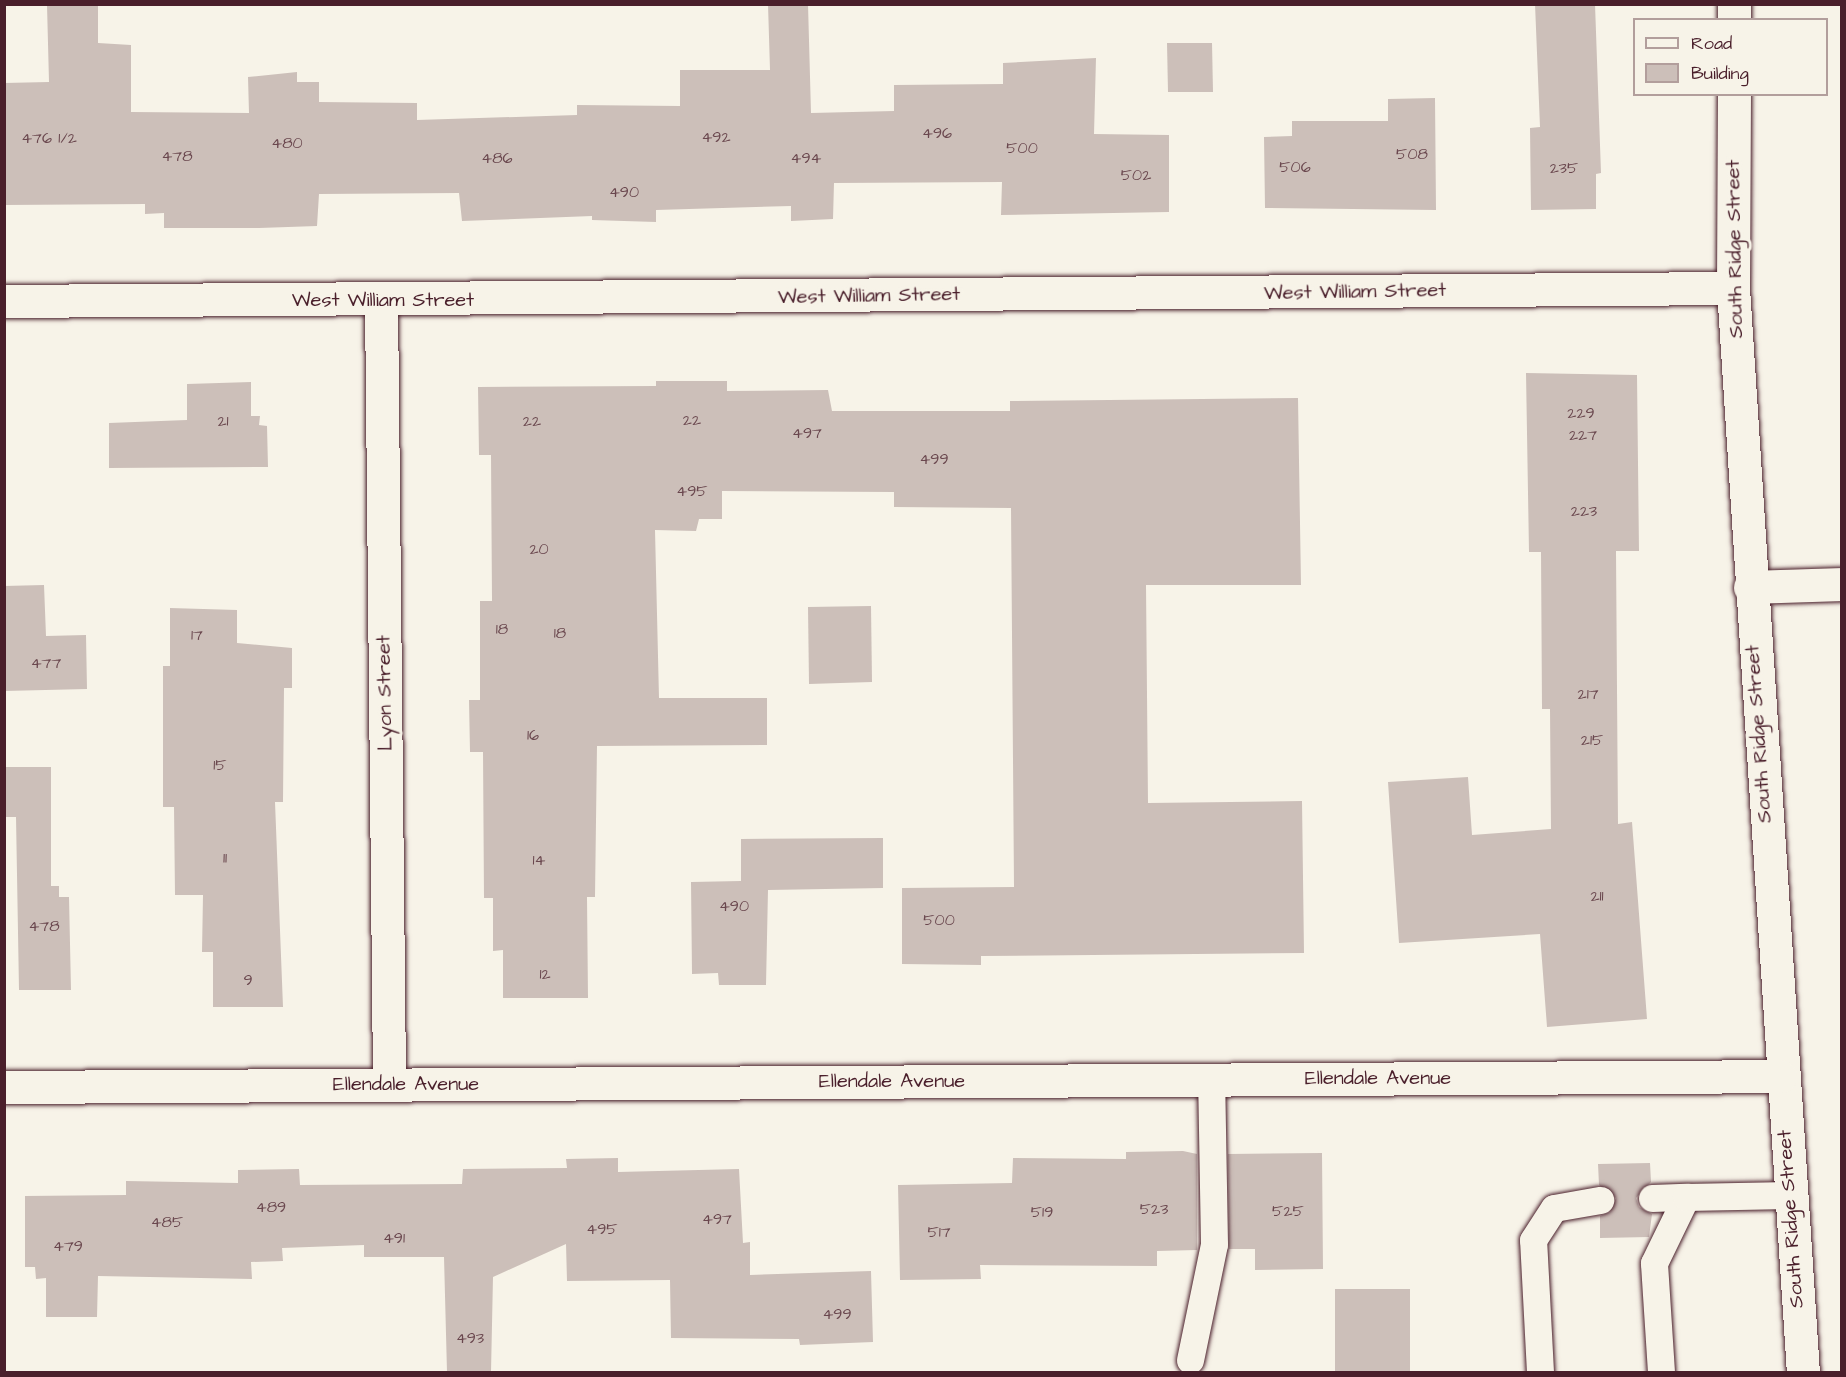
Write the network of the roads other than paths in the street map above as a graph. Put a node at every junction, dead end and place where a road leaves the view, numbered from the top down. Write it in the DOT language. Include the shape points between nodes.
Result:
graph roads {
  1 [pos="1734,96"];
  2 [pos="1734,288"];
  3 [pos="381,301"];
  4 [pos="4,302"];
  5 [pos="1842,584"];
  6 [pos="1750,587"];
  7 [pos="1780,1076"];
  8 [pos="1211,1079"];
  9 [pos="389,1084"];
  10 [pos="4,1088"];
  11 [pos="1789,1195"];
  12 [pos="1686,1197"];
  13 [pos="1652,1198"];
  14 [pos="1600,1200"];
  15 [pos="1190,1360"];
  16 [pos="1540,1372"];
  17 [pos="1661,1372"];
  18 [pos="1803,1372"];
  1 -- 2 [label="street, South Ridge Street"];
  2 -- 3 [label="street, West William Street"];
  2 -- 6 [label="street, South Ridge Street"];
  3 -- 4 [label="street, West William Street"];
  3 -- 9 [label="street, Lyon Street"];
  5 -- 6 [label="street"];
  6 -- 7 [label="street, South Ridge Street"];
  7 -- 8 [label="street, Ellendale Avenue"];
  7 -- 11 [label="street, South Ridge Street"];
  8 -- 9 [label="street, Ellendale Avenue"];
  8 -- 15 [label="lane" via="1214,1244"];
  9 -- 10 [label="street, Ellendale Avenue"];
  11 -- 12 [label="lane"];
  11 -- 18 [label="street, South Ridge Street"];
  12 -- 13 [label="lane"];
  12 -- 17 [label="lane" via="1654,1263"];
  14 -- 16 [label="lane" via="1554,1208 1533,1240"];
}
